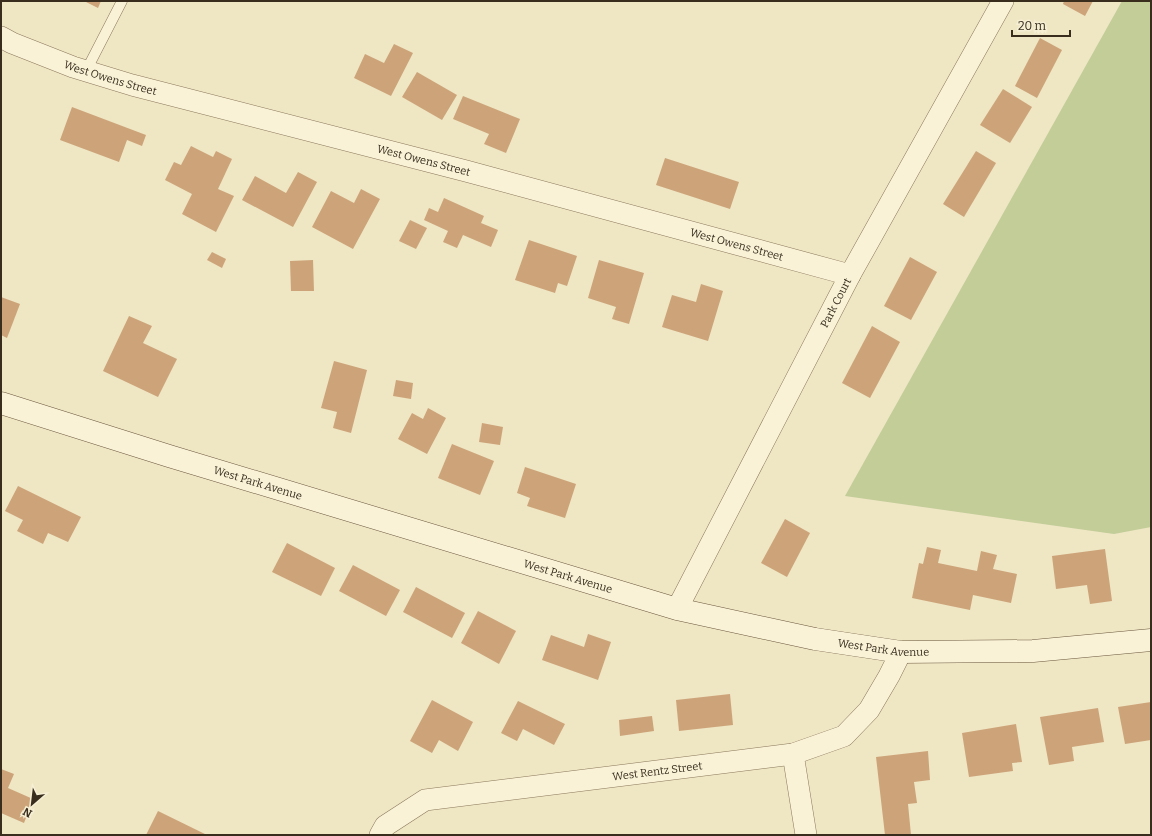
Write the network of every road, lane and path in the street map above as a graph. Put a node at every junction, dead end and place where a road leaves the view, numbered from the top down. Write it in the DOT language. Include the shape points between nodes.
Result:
graph roads {
  1 [pos="122,1"];
  2 [pos="1003,1"];
  3 [pos="1,37"];
  4 [pos="86,71"];
  5 [pos="850,275"];
  6 [pos="1,403"];
  7 [pos="677,609"];
  8 [pos="1151,640"];
  9 [pos="901,652"];
  10 [pos="793,754"];
  11 [pos="380,835"];
  12 [pos="806,835"];
  1 -- 4 [label="lane"];
  2 -- 5 [label="street, Park Court"];
  3 -- 4 [label="street, West Owens Street" via="73,68"];
  4 -- 5 [label="street, West Owens Street"];
  5 -- 7 [label="street, Park Court"];
  6 -- 7 [label="street, West Park Avenue"];
  7 -- 9 [label="street, West Park Avenue" via="816,638"];
  8 -- 9 [label="street, West Park Avenue" via="1033,651"];
  9 -- 10 [label="street, West Rentz Street" via="869,710 844,736"];
  10 -- 11 [label="street, West Rentz Street" via="425,800 385,826"];
  10 -- 12 [label="street"];
}
